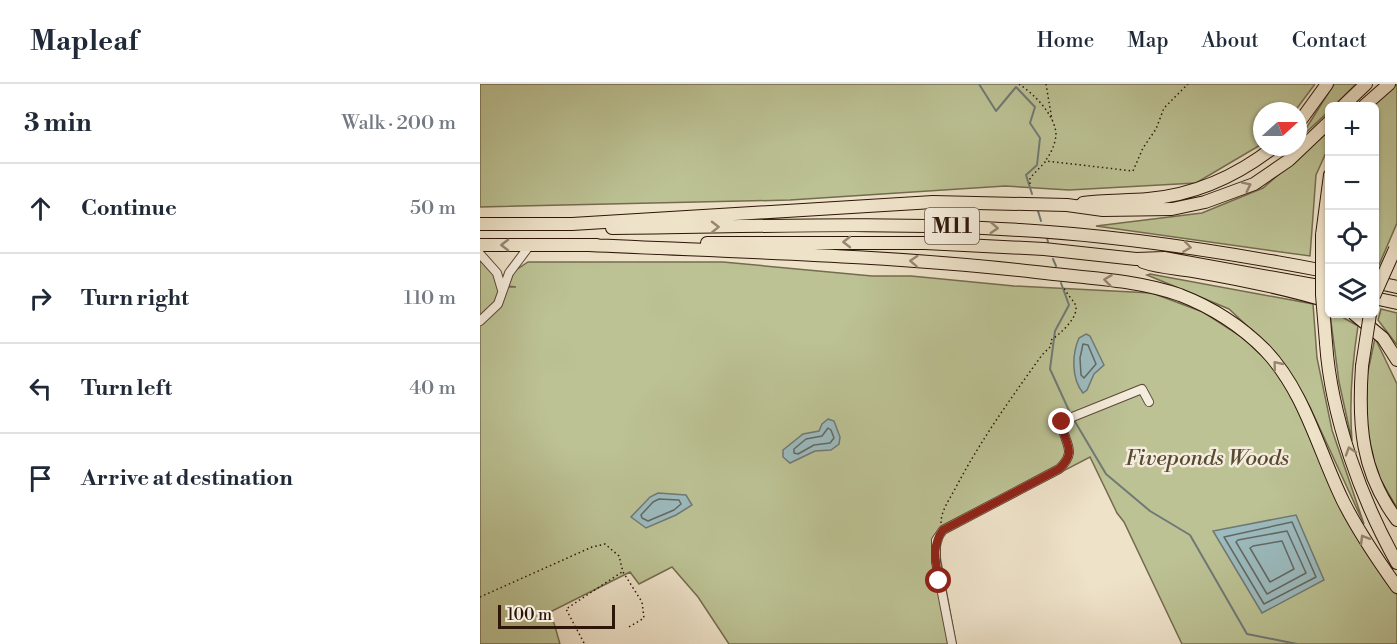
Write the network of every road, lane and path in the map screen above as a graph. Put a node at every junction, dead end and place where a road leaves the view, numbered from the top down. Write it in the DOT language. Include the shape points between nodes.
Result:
graph roads {
  1 [pos="1019,84"];
  2 [pos="1046,84"];
  3 [pos="1188,84"];
  4 [pos="1327,84"];
  5 [pos="1366,84"];
  6 [pos="1389,84"];
  7 [pos="1347,102"];
  8 [pos="1369,102"];
  9 [pos="1307,112"];
  10 [pos="1053,124"];
  11 [pos="1325,125"];
  12 [pos="1262,156"];
  13 [pos="1046,161"];
  14 [pos="1030,184"];
  15 [pos="1067,205"];
  16 [pos="1325,209"];
  17 [pos="480,224"];
  18 [pos="572,224"];
  19 [pos="480,245"];
  20 [pos="530,245"];
  21 [pos="589,245"];
  22 [pos="1396,247"];
  23 [pos="480,254"];
  24 [pos="1136,259"];
  25 [pos="1325,271"];
  26 [pos="1379,283"];
  27 [pos="1379,286"];
  28 [pos="1325,287"];
  29 [pos="1397,287"];
  30 [pos="1064,288"];
  31 [pos="502,290"];
  32 [pos="1379,298"];
  33 [pos="1325,301"];
  34 [pos="1397,303"];
  35 [pos="1362,318"];
  36 [pos="1369,318"];
  37 [pos="480,321"];
  38 [pos="1397,360"];
  39 [pos="1149,402"];
  40 [pos="1365,475"];
  41 [pos="1397,520"];
  42 [pos="943,530"];
  43 [pos="1397,563"];
  44 [pos="623,572"];
  45 [pos="1397,587"];
  46 [pos="480,597"];
  47 [pos="629,627"];
  48 [pos="584,643"];
  49 [pos="952,644"];
  1 -- 10 [label="path" via="1032,93"];
  2 -- 10 [label="path"];
  3 -- 13 [label="path" via="1164,108 1133,171"];
  4 -- 9 [label="highway"];
  5 -- 7 [label="highway"];
  6 -- 8 [label="highway"];
  10 -- 13 [label="path" via="1056,134"];
  15 -- 11 [label="highway, one-way" via="1142,210 1205,202 1236,192 1271,173"];
  12 -- 15 [label="highway" via="1232,175 1189,191 1150,199"];
  13 -- 14 [label="path" via="1030,178"];
  15 -- 18 [label="highway" via="904,202"];
  40 -- 16 [label="highway, one-way, bridge" via="1333,393 1322,295"];
  17 -- 18 [label="highway, M11"];
  18 -- 25 [label="highway, M11, one-way" via="605,228 889,225 1022,230 1151,242"];
  20 -- 19 [label="highway, M11, one-way"];
  20 -- 21 [label="highway, M11"];
  20 -- 31 [label="lane" via="509,273"];
  24 -- 21 [label="highway, M11, one-way" via="915,242"];
  45 -- 21 [label="highway, one-way" via="1342,499 1304,409 1282,371 1246,333 1204,305 1178,294 1133,284 966,264"];
  22 -- 27 [label="highway, bridge"];
  23 -- 31 [label="lane" via="496,273"];
  24 -- 28 [label="highway, M11" via="1164,258"];
  24 -- 33 [label="highway"];
  26 -- 29 [label="highway"];
  30 -- 42 [label="path" via="1075,304 1072,319 1051,340 1051,346 997,418 941,515"];
  31 -- 37 [label="lane" via="498,304"];
  32 -- 34 [label="highway"];
  35 -- 38 [label="highway" via="1383,338"];
  36 -- 40 [label="highway, bridge" via="1362,366"];
  39 -- 42 [label="lane" via="1142,389 1062,422 1070,452 1059,469"];
  40 -- 41 [label="highway"];
  40 -- 43 [label="highway" via="1374,517"];
  42 -- 49 [label="lane" via="936,540 936,562"];
  44 -- 46 [label="path" via="619,556 605,544"];
  44 -- 47 [label="path" via="642,602 644,614 644,618"];
  44 -- 48 [label="path" via="566,609"];
}
